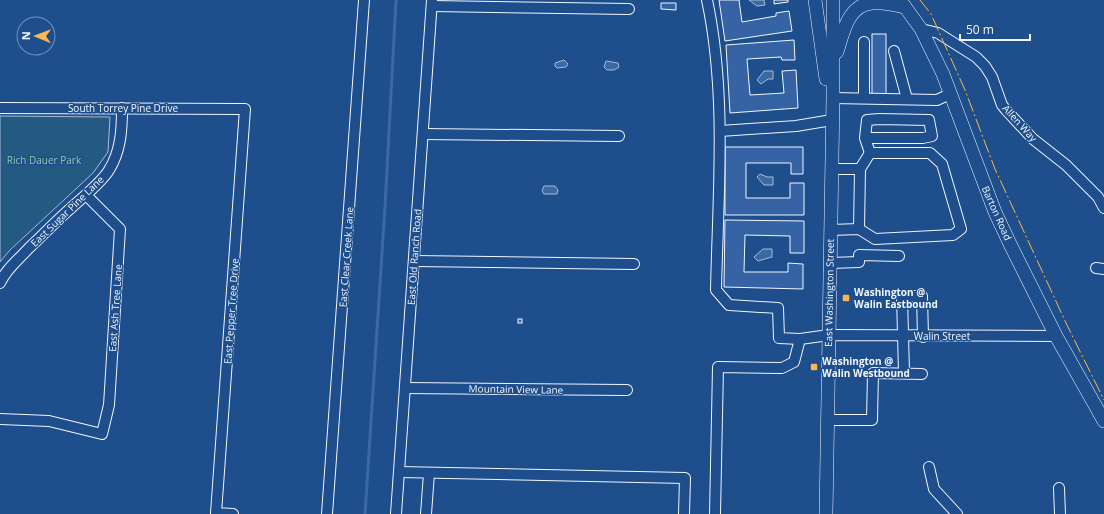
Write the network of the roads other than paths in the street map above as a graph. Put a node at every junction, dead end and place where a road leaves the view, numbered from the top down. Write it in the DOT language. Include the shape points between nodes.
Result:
graph roads {
  1 [pos="364,0"];
  2 [pos="707,0"];
  3 [pos="815,0"];
  4 [pos="833,0"];
  5 [pos="432,3"];
  6 [pos="902,3"];
  7 [pos="629,9"];
  8 [pos="921,29"];
  9 [pos="864,42"];
  10 [pos="894,51"];
  11 [pos="833,65"];
  12 [pos="950,94"];
  13 [pos="833,98"];
  14 [pos="864,98"];
  15 [pos="906,100"];
  16 [pos="0,108"];
  17 [pos="122,108"];
  18 [pos="245,110"];
  19 [pos="832,120"];
  20 [pos="720,131"];
  21 [pos="423,134"];
  22 [pos="619,136"];
  23 [pos="865,138"];
  24 [pos="870,152"];
  25 [pos="831,169"];
  26 [pos="860,169"];
  27 [pos="86,195"];
  28 [pos="1104,208"];
  29 [pos="859,229"];
  30 [pos="830,230"];
  31 [pos="898,256"];
  32 [pos="414,261"];
  33 [pos="830,263"];
  34 [pos="634,264"];
  35 [pos="0,283"];
  36 [pos="829,335"];
  37 [pos="904,336"];
  38 [pos="1056,336"];
  39 [pos="923,337"];
  40 [pos="800,339"];
  41 [pos="904,373"];
  42 [pos="922,374"];
  43 [pos="405,388"];
  44 [pos="627,390"];
  45 [pos="0,419"];
  46 [pos="828,420"];
  47 [pos="1104,421"];
  48 [pos="929,467"];
  49 [pos="399,472"];
  50 [pos="429,473"];
  51 [pos="1059,488"];
  52 [pos="233,514"];
  53 [pos="327,514"];
  54 [pos="396,514"];
  55 [pos="426,514"];
  56 [pos="684,514"];
  57 [pos="715,514"];
  58 [pos="826,514"];
  59 [pos="957,514"];
  60 [pos="1060,514"];
  1 -- 53 [label="street, East Clear Creek Lane"];
  2 -- 20 [label="street" via="712,24"];
  3 -- 19 [label="main road, East Washington Street"];
  4 -- 11 [label="main road, East Washington Street"];
  5 -- 7 [label="street"];
  5 -- 21 [label="street, East Old Ranch Road"];
  6 -- 8 [label="main road, Barton Road"];
  6 -- 11 [label="main road" via="872,3 858,8 846,24"];
  8 -- 12 [label="main road, Barton Road" via="944,74"];
  8 -- 28 [label="street, Allen Way" via="938,33 976,57 992,77 1006,110 1033,139 1066,165 1098,197"];
  9 -- 14 [label="street"];
  10 -- 15 [label="street"];
  11 -- 13 [label="main road, East Washington Street"];
  12 -- 15 [label="street" via="937,100"];
  12 -- 38 [label="main road, Barton Road" via="995,212"];
  13 -- 14 [label="street"];
  13 -- 19 [label="main road, East Washington Street"];
  14 -- 15 [label="street"];
  16 -- 17 [label="street, South Torrey Pine Drive"];
  17 -- 18 [label="street, South Torrey Pine Drive"];
  17 -- 27 [label="street, East Sugar Pine Lane" via="121,137 114,160 109,170"];
  18 -- 52 [label="street, East Pepper Tree Drive" via="216,513"];
  19 -- 20 [label="street" via="796,126"];
  19 -- 25 [label="main road, East Washington Street"];
  20 -- 40 [label="street, Walin Street" via="716,290 729,305 778,308 779,338"];
  21 -- 22 [label="street"];
  21 -- 32 [label="street, East Old Ranch Road"];
  23 -- 23 [label="street" via="867,120 879,118 929,120 932,136"];
  23 -- 24 [label="street"];
  24 -- 26 [label="street"];
  24 -- 29 [label="street" via="930,153 942,164 961,229 953,235 875,239"];
  25 -- 26 [label="street"];
  25 -- 30 [label="main road, East Washington Street"];
  26 -- 29 [label="street"];
  27 -- 35 [label="street, East Sugar Pine Lane" via="12,266"];
  27 -- 45 [label="street, East Ash Tree Lane" via="120,229 109,405 102,434 48,421"];
  29 -- 30 [label="street"];
  30 -- 33 [label="main road, East Washington Street"];
  31 -- 33 [label="street" via="859,255 859,262"];
  32 -- 34 [label="street"];
  32 -- 43 [label="street, East Old Ranch Road"];
  33 -- 36 [label="main road, East Washington Street"];
  36 -- 37 [label="street, Walin Street"];
  36 -- 40 [label="street, Walin Street"];
  36 -- 46 [label="main road, East Washington Street"];
  37 -- 39 [label="street, Walin Street"];
  37 -- 39 [label="street" via="902,296 922,296"];
  37 -- 41 [label="street"];
  38 -- 39 [label="street, Walin Street"];
  38 -- 47 [label="main road, Barton Road"];
  40 -- 57 [label="street" via="794,362 789,366 718,367"];
  41 -- 42 [label="street"];
  41 -- 46 [label="street" via="873,374 872,420"];
  43 -- 44 [label="street, Mountain View Lane"];
  43 -- 49 [label="street, East Old Ranch Road"];
  46 -- 58 [label="main road, East Washington Street"];
  48 -- 59 [label="street" via="934,489"];
  49 -- 50 [label="street"];
  49 -- 54 [label="street, East Old Ranch Road"];
  50 -- 55 [label="street"];
  50 -- 56 [label="street" via="685,478"];
  51 -- 60 [label="street"];
}
